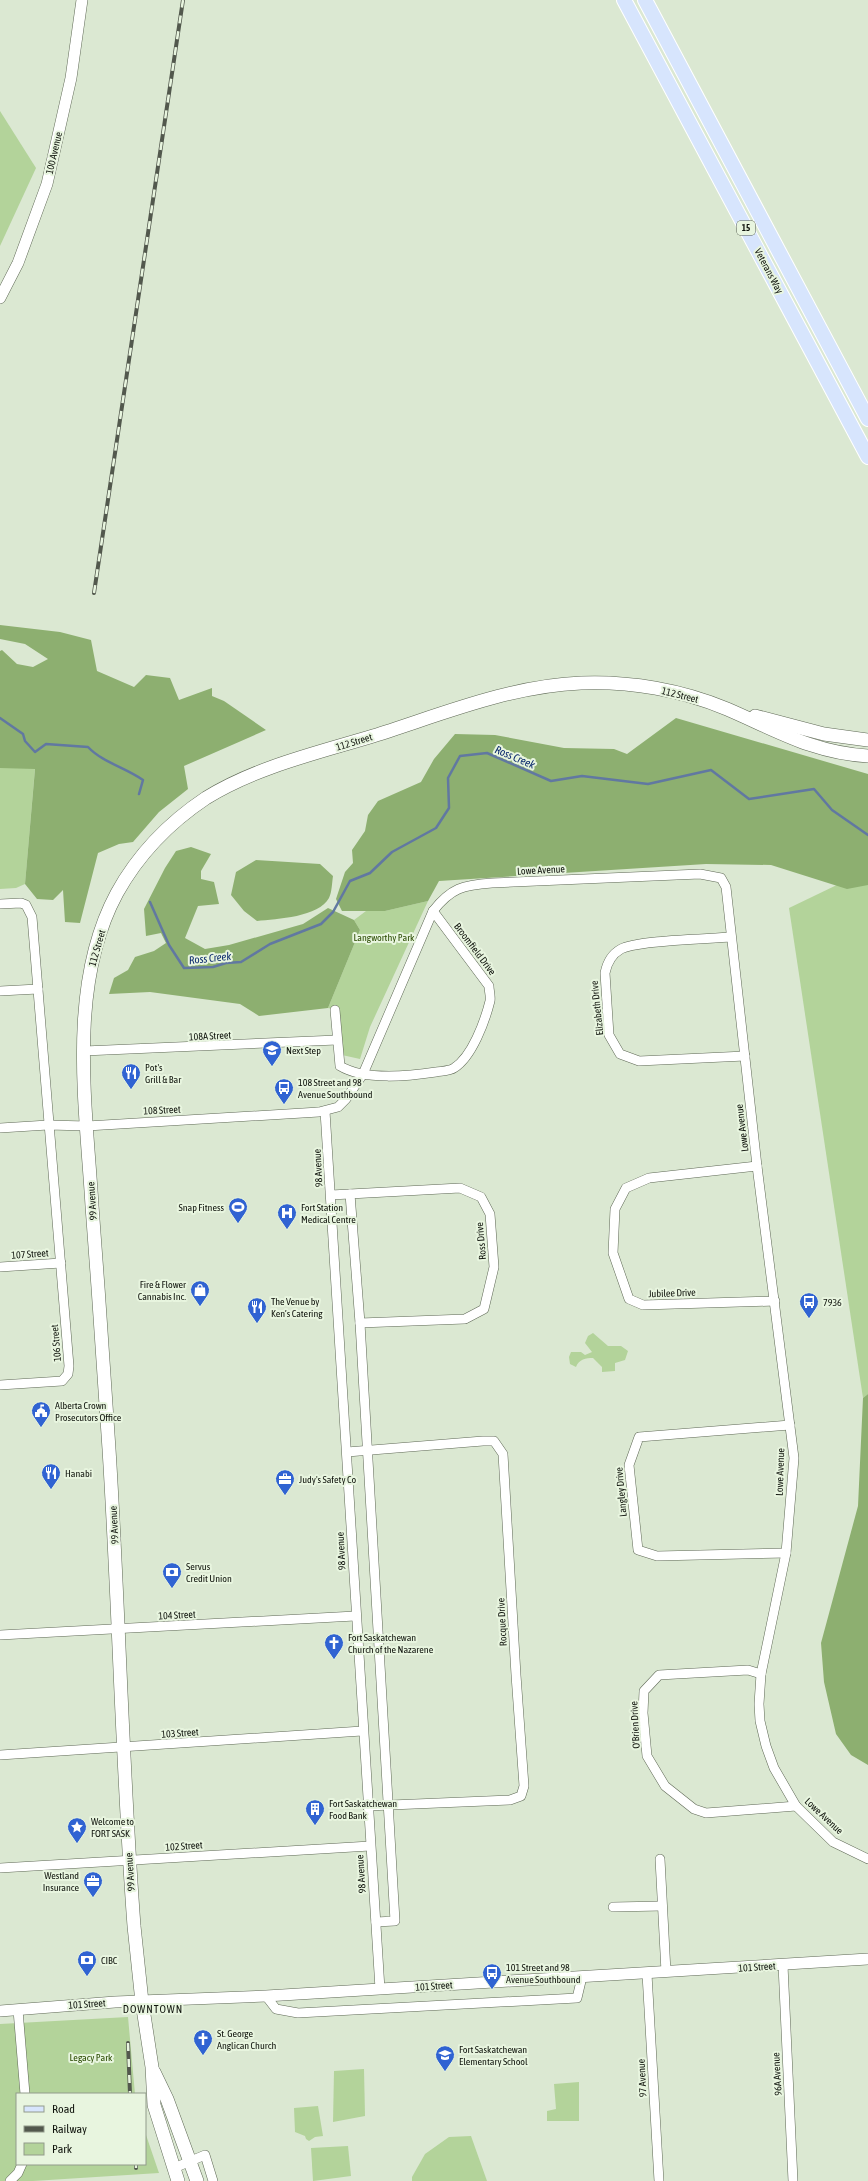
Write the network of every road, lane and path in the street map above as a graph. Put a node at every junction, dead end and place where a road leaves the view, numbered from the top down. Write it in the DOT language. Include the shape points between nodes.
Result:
graph roads {
  1 [pos="82,0"];
  2 [pos="624,0"];
  3 [pos="645,0"];
  4 [pos="0,298"];
  5 [pos="868,419"];
  6 [pos="868,457"];
  7 [pos="726,708"];
  8 [pos="868,740"];
  9 [pos="868,756"];
  10 [pos="0,904"];
  11 [pos="433,911"];
  12 [pos="731,937"];
  13 [pos="87,982"];
  14 [pos="38,989"];
  15 [pos="0,991"];
  16 [pos="335,1010"];
  17 [pos="337,1040"];
  18 [pos="84,1051"];
  19 [pos="745,1056"];
  20 [pos="363,1074"];
  21 [pos="325,1111"];
  22 [pos="48,1125"];
  23 [pos="87,1126"];
  24 [pos="0,1128"];
  25 [pos="757,1166"];
  26 [pos="350,1194"];
  27 [pos="331,1195"];
  28 [pos="61,1263"];
  29 [pos="0,1267"];
  30 [pos="775,1301"];
  31 [pos="360,1323"];
  32 [pos="0,1385"];
  33 [pos="790,1425"];
  34 [pos="367,1451"];
  35 [pos="347,1452"];
  36 [pos="786,1553"];
  37 [pos="355,1616"];
  38 [pos="120,1630"];
  39 [pos="0,1635"];
  40 [pos="761,1674"];
  41 [pos="362,1731"];
  42 [pos="125,1747"];
  43 [pos="0,1755"];
  44 [pos="388,1805"];
  45 [pos="367,1806"];
  46 [pos="796,1806"];
  47 [pos="370,1846"];
  48 [pos="660,1859"];
  49 [pos="868,1859"];
  50 [pos="129,1861"];
  51 [pos="0,1868"];
  52 [pos="662,1906"];
  53 [pos="613,1907"];
  54 [pos="376,1922"];
  55 [pos="868,1959"];
  56 [pos="783,1965"];
  57 [pos="666,1972"];
  58 [pos="647,1974"];
  59 [pos="582,1977"];
  60 [pos="380,1989"];
  61 [pos="266,1996"];
  62 [pos="142,2002"];
  63 [pos="18,2010"];
  64 [pos="0,2011"];
  65 [pos="152,2066"];
  66 [pos="25,2093"];
  67 [pos="190,2160"];
  68 [pos="22,2165"];
  69 [pos="174,2168"];
  70 [pos="10,2181"];
  71 [pos="178,2181"];
  72 [pos="197,2181"];
  73 [pos="213,2181"];
  74 [pos="659,2181"];
  75 [pos="793,2181"];
  1 -- 4 [label="street, 100 Avenue" via="71,78 47,184 18,263"];
  2 -- 6 [label="main road, Veterans Way / 15"];
  3 -- 5 [label="main road, Veterans Way / 15"];
  7 -- 8 [label="main road, 112 Street" via="824,734"];
  7 -- 9 [label="main road, 112 Street" via="809,746"];
  7 -- 13 [label="main road, 112 Street" via="682,694 623,684 584,683 543,687 497,697 253,775 209,796 191,809 157,838 138,861 116,894 108,912"];
  10 -- 14 [label="street" via="21,903 28,908 32,918"];
  11 -- 12 [label="street, Lowe Avenue" via="445,897 468,885 706,874 721,878 725,883"];
  11 -- 20 [label="street, Lowe Avenue"];
  11 -- 20 [label="street, Broomfield Drive" via="489,986 490,1000 479,1030 468,1054 453,1069 410,1076"];
  12 -- 19 [label="street, Lowe Avenue"];
  12 -- 19 [label="street, Elizabeth Drive" via="635,944 617,952 607,964 605,973 609,1035 620,1054 639,1061"];
  13 -- 18 [label="main road, 99 Avenue"];
  14 -- 15 [label="street"];
  14 -- 22 [label="street, 106 Street"];
  16 -- 17 [label="street"];
  17 -- 18 [label="street, 108A Street"];
  17 -- 20 [label="street" via="340,1066"];
  18 -- 23 [label="main road, 99 Avenue"];
  19 -- 25 [label="street, Lowe Avenue"];
  20 -- 21 [label="street, Lowe Avenue" via="338,1107"];
  21 -- 23 [label="street, 108 Street"];
  21 -- 27 [label="street, 98 Avenue"];
  22 -- 23 [label="street, 108 Street"];
  22 -- 24 [label="street, 108 Street"];
  22 -- 28 [label="street, 106 Street"];
  23 -- 38 [label="main road, 99 Avenue"];
  25 -- 30 [label="street, Lowe Avenue"];
  25 -- 30 [label="street, Jubilee Drive" via="649,1178 626,1188 615,1209 613,1253 629,1299 643,1305"];
  26 -- 27 [label="street, Ross Drive"];
  26 -- 31 [label="street"];
  26 -- 31 [label="street, Ross Drive" via="460,1188 481,1197 490,1214 494,1267 484,1310 465,1319"];
  27 -- 35 [label="street, 98 Avenue"];
  28 -- 29 [label="street, 107 Street"];
  28 -- 32 [label="street, 106 Street" via="68,1374 62,1381"];
  30 -- 33 [label="street, Lowe Avenue"];
  31 -- 34 [label="street"];
  33 -- 36 [label="street, Lowe Avenue" via="794,1458"];
  33 -- 36 [label="street, Langley Drive" via="639,1437 629,1465 638,1550 657,1556"];
  34 -- 35 [label="street, Rocque Drive"];
  34 -- 44 [label="street"];
  34 -- 44 [label="street, Rocque Drive" via="494,1441 503,1454 524,1786 521,1796 510,1800"];
  35 -- 37 [label="street, 98 Avenue"];
  36 -- 40 [label="street, Lowe Avenue"];
  37 -- 38 [label="street, 104 Street"];
  37 -- 41 [label="street, 98 Avenue"];
  38 -- 39 [label="street, 104 Street"];
  38 -- 42 [label="main road, 99 Avenue"];
  40 -- 46 [label="street, Lowe Avenue" via="759,1704 766,1746 774,1768"];
  40 -- 46 [label="street, O'Brien Drive" via="748,1670 659,1675 644,1691 643,1713 648,1756 665,1786 700,1812"];
  41 -- 42 [label="street, 103 Street"];
  41 -- 45 [label="street, 98 Avenue"];
  42 -- 43 [label="street, 103 Street"];
  42 -- 50 [label="main road, 99 Avenue"];
  44 -- 45 [label="street, Rocque Drive"];
  44 -- 54 [label="street" via="395,1921"];
  45 -- 47 [label="street, 98 Avenue"];
  46 -- 49 [label="street, Lowe Avenue" via="833,1842"];
  47 -- 50 [label="street, 102 Street"];
  47 -- 54 [label="street, 98 Avenue"];
  48 -- 52 [label="street"];
  50 -- 51 [label="street, 102 Street" via="104,1860"];
  50 -- 62 [label="main road, 99 Avenue"];
  52 -- 53 [label="street"];
  52 -- 57 [label="street"];
  54 -- 60 [label="street, 98 Avenue"];
  55 -- 56 [label="street, 101 Street"];
  56 -- 57 [label="street, 101 Street"];
  56 -- 75 [label="street, 96A Avenue"];
  57 -- 58 [label="street, 101 Street"];
  58 -- 59 [label="street, 101 Street"];
  58 -- 74 [label="street, 97 Avenue"];
  59 -- 60 [label="street, 101 Street"];
  59 -- 61 [label="street" via="577,1998 467,2005 298,2013 276,2009"];
  60 -- 61 [label="street, 101 Street"];
  61 -- 62 [label="street, 101 Street"];
  62 -- 63 [label="street, 101 Street"];
  62 -- 65 [label="main road, 99 Avenue"];
  63 -- 64 [label="street, 101 Street"];
  63 -- 66 [label="street"];
  65 -- 67 [label="main road, 99 Avenue"];
  65 -- 69 [label="main road, 99 Avenue" via="154,2106"];
  67 -- 69 [label="street"];
  67 -- 72 [label="main road, 99 Avenue"];
  67 -- 73 [label="street" via="204,2155"];
  68 -- 70 [label="street"];
  69 -- 71 [label="main road, 99 Avenue"];
}
